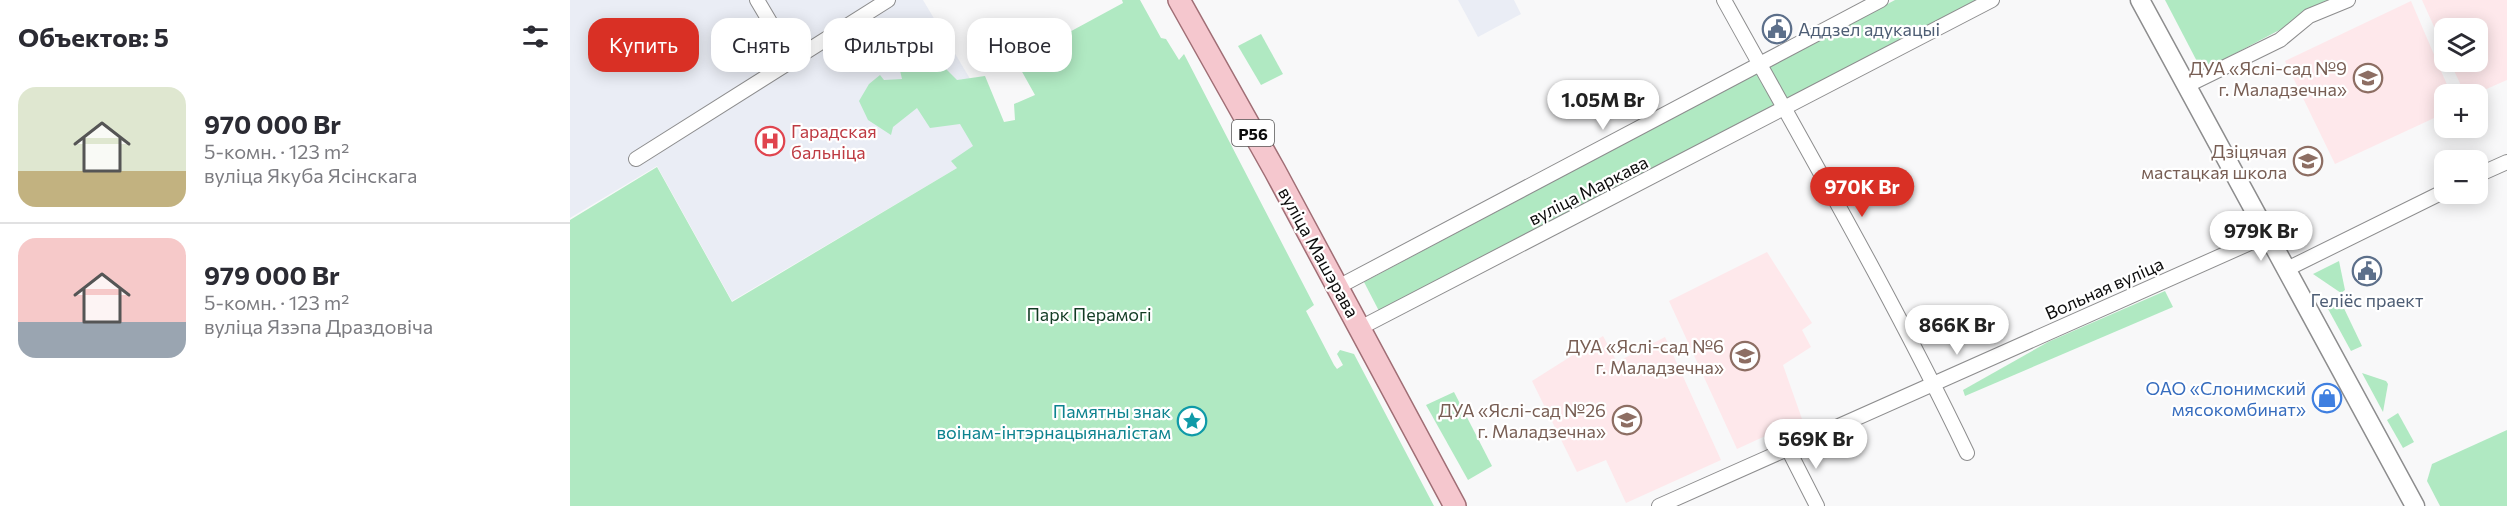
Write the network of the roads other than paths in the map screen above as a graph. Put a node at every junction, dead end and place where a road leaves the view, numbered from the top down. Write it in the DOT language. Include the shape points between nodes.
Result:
graph roads {
  1 [pos="757,0"];
  2 [pos="888,0"];
  3 [pos="1179,0"];
  4 [pos="1724,0"];
  5 [pos="1881,0"];
  6 [pos="1992,0"];
  7 [pos="2140,0"];
  8 [pos="2348,0"];
  9 [pos="768,18"];
  10 [pos="811,47"];
  11 [pos="1760,65"];
  12 [pos="772,72"];
  13 [pos="2188,85"];
  14 [pos="1784,107"];
  15 [pos="636,159"];
  16 [pos="2507,162"];
  17 [pos="2488,171"];
  18 [pos="2434,196"];
  19 [pos="2268,235"];
  20 [pos="2285,270"];
  21 [pos="1338,287"];
  22 [pos="1360,328"];
  23 [pos="1934,384"];
  24 [pos="1788,449"];
  25 [pos="1967,453"];
  26 [pos="1455,506"];
  27 [pos="1659,506"];
  28 [pos="1817,506"];
  29 [pos="2415,506"];
  1 -- 9 [label="street"];
  2 -- 10 [label="street"];
  3 -- 21 [label="main road, вуліца Машэрава / Р56"];
  4 -- 11 [label="street"];
  5 -- 11 [label="street, вуліца Маркава"];
  6 -- 14 [label="street, вуліца Маркава"];
  7 -- 13 [label="street"];
  8 -- 13 [label="street" via="2309,16 2280,40"];
  11 -- 14 [label="street"];
  11 -- 21 [label="street, вуліца Маркава"];
  12 -- 15 [label="street"];
  13 -- 19 [label="street"];
  14 -- 22 [label="street, вуліца Маркава"];
  14 -- 23 [label="street"];
  16 -- 17 [label="street"];
  18 -- 20 [label="street"];
  19 -- 20 [label="street"];
  19 -- 23 [label="street, Вольная вуліца"];
  20 -- 29 [label="street"];
  21 -- 22 [label="main road, вуліца Машэрава / Р56"];
  22 -- 26 [label="main road, вуліца Машэрава / Р56"];
  23 -- 24 [label="street, Вольная вуліца"];
  23 -- 25 [label="street"];
  24 -- 27 [label="street, Вольная вуліца"];
  24 -- 28 [label="street"];
}
